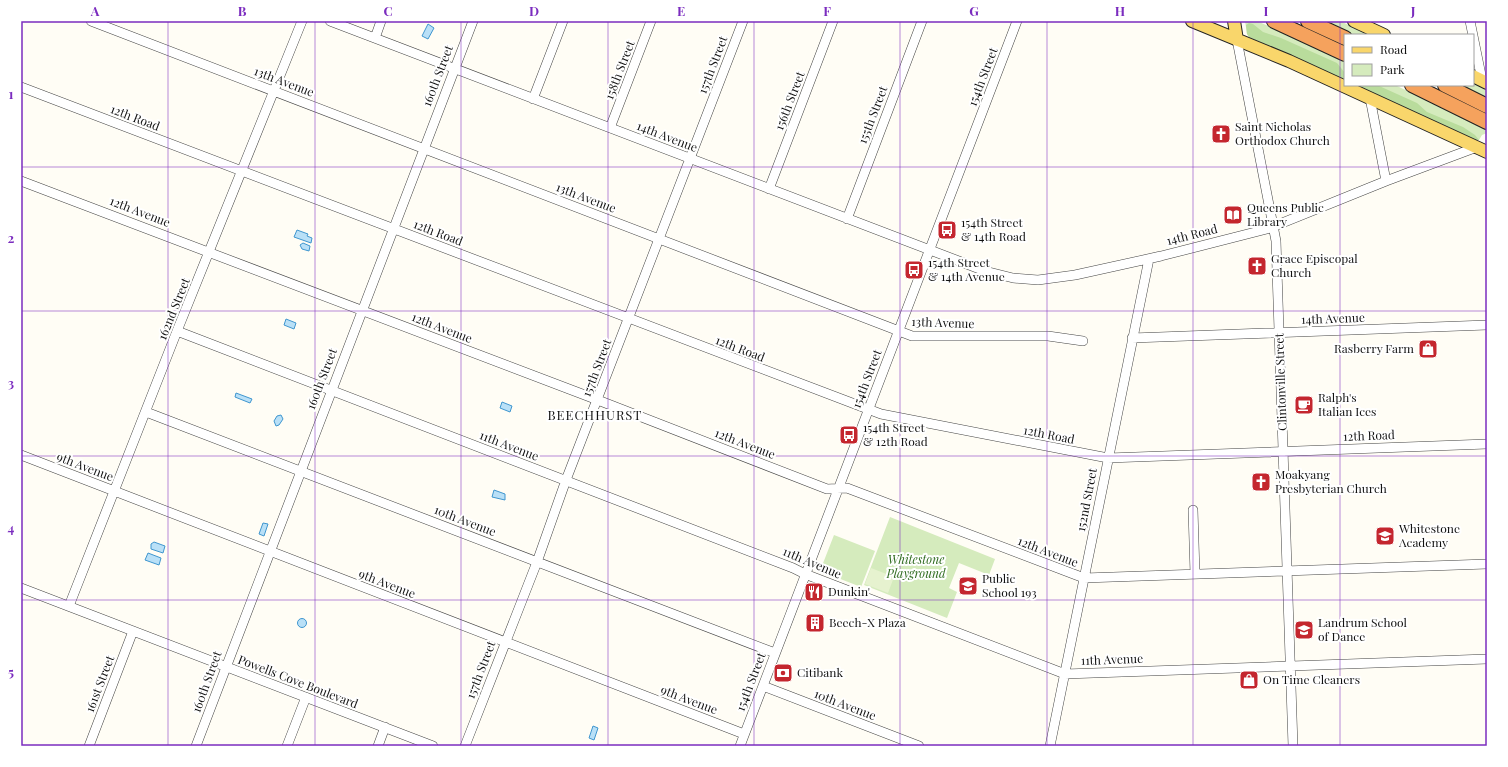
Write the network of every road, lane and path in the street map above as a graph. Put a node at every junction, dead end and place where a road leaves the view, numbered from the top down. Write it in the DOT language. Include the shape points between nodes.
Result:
graph roads {
  1 [pos="91,21"];
  2 [pos="302,21"];
  3 [pos="330,21"];
  4 [pos="381,21"];
  5 [pos="473,21"];
  6 [pos="563,21"];
  7 [pos="651,21"];
  8 [pos="743,21"];
  9 [pos="834,21"];
  10 [pos="922,21"];
  11 [pos="1017,21"];
  12 [pos="1192,21"];
  13 [pos="1274,21"];
  14 [pos="1308,21"];
  15 [pos="1354,21"];
  16 [pos="1470,21"];
  17 [pos="1235,22"];
  18 [pos="1382,34"];
  19 [pos="1472,34"];
  20 [pos="375,38"];
  21 [pos="1344,38"];
  22 [pos="1237,40"];
  23 [pos="1474,42"];
  24 [pos="1344,54"];
  25 [pos="454,68"];
  26 [pos="1481,80"];
  27 [pos="1414,86"];
  28 [pos="1447,86"];
  29 [pos="21,87"];
  30 [pos="274,91"];
  31 [pos="1370,98"];
  32 [pos="533,99"];
  33 [pos="1486,106"];
  34 [pos="1487,122"];
  35 [pos="610,128"];
  36 [pos="423,148"];
  37 [pos="1482,150"];
  38 [pos="690,159"];
  39 [pos="242,171"];
  40 [pos="21,181"];
  41 [pos="1386,181"];
  42 [pos="769,189"];
  43 [pos="847,218"];
  44 [pos="1273,226"];
  45 [pos="392,229"];
  46 [pos="659,239"];
  47 [pos="929,250"];
  48 [pos="210,252"];
  49 [pos="1149,259"];
  50 [pos="995,274"];
  51 [pos="362,310"];
  52 [pos="628,319"];
  53 [pos="1487,325"];
  54 [pos="899,331"];
  55 [pos="177,332"];
  56 [pos="1279,332"];
  57 [pos="1132,338"];
  58 [pos="1083,341"];
  59 [pos="331,390"];
  60 [pos="598,400"];
  61 [pos="868,410"];
  62 [pos="146,412"];
  63 [pos="1487,444"];
  64 [pos="1283,451"];
  65 [pos="21,455"];
  66 [pos="1108,458"];
  67 [pos="300,471"];
  68 [pos="566,480"];
  69 [pos="838,489"];
  70 [pos="115,492"];
  71 [pos="1194,510"];
  72 [pos="269,552"];
  73 [pos="537,562"];
  74 [pos="1487,564"];
  75 [pos="1287,571"];
  76 [pos="805,574"];
  77 [pos="1195,574"];
  78 [pos="1084,578"];
  79 [pos="21,588"];
  80 [pos="69,606"];
  81 [pos="133,631"];
  82 [pos="505,642"];
  83 [pos="775,653"];
  84 [pos="1487,659"];
  85 [pos="225,666"];
  86 [pos="1290,666"];
  87 [pos="1065,674"];
  88 [pos="763,686"];
  89 [pos="306,697"];
  90 [pos="385,728"];
  91 [pos="744,734"];
  92 [pos="89,746"];
  93 [pos="196,746"];
  94 [pos="287,746"];
  95 [pos="378,746"];
  96 [pos="433,746"];
  97 [pos="464,746"];
  98 [pos="740,746"];
  99 [pos="919,746"];
  100 [pos="1050,746"];
  101 [pos="1293,746"];
  1 -- 30 [label="street, 13th Avenue"];
  2 -- 30 [label="street, 162nd Street"];
  3 -- 20 [label="street, 14th Avenue"];
  4 -- 20 [label="street"];
  5 -- 25 [label="street, 160th Street"];
  6 -- 32 [label="street"];
  7 -- 35 [label="street, 158th Street"];
  8 -- 38 [label="street, 157th Street"];
  9 -- 42 [label="street, 156th Street"];
  10 -- 43 [label="street, 155th Street"];
  11 -- 47 [label="street, 154th Street"];
  12 -- 22 [label="main road"];
  13 -- 24 [label="highway"];
  14 -- 21 [label="highway"];
  15 -- 18 [label="main road"];
  16 -- 19 [label="street"];
  17 -- 22 [label="main road, Clintonville Street"];
  20 -- 25 [label="street, 14th Avenue"];
  22 -- 31 [label="main road"];
  22 -- 44 [label="street, Clintonville Street"];
  23 -- 26 [label="street"];
  25 -- 32 [label="street, 14th Avenue"];
  25 -- 36 [label="street, 160th Street"];
  27 -- 34 [label="highway"];
  28 -- 33 [label="highway"];
  29 -- 39 [label="street, 12th Road"];
  30 -- 36 [label="street, 13th Avenue"];
  30 -- 39 [label="street, 162nd Street"];
  31 -- 37 [label="main road"];
  31 -- 41 [label="street"];
  32 -- 35 [label="street, 14th Avenue"];
  35 -- 38 [label="street, 14th Avenue"];
  36 -- 45 [label="street, 160th Street"];
  36 -- 46 [label="street, 13th Avenue"];
  37 -- 41 [label="street, 14th Road"];
  38 -- 42 [label="street, 14th Avenue"];
  38 -- 46 [label="street, 157th Street"];
  39 -- 45 [label="street, 12th Road"];
  39 -- 48 [label="street, 162nd Street"];
  40 -- 48 [label="street, 12th Avenue"];
  41 -- 44 [label="street, 14th Road"];
  42 -- 43 [label="street, 14th Avenue"];
  43 -- 47 [label="street, 14th Avenue"];
  44 -- 49 [label="street, 14th Road"];
  44 -- 56 [label="street, Clintonville Street" via="1276,241"];
  45 -- 51 [label="street, 160th Street"];
  45 -- 52 [label="street, 12th Road"];
  46 -- 52 [label="street, 157th Street"];
  46 -- 54 [label="street, 13th Avenue"];
  47 -- 50 [label="street, 14th Avenue"];
  47 -- 54 [label="street, 154th Street"];
  48 -- 51 [label="street, 12th Avenue"];
  48 -- 55 [label="street, 162nd Street"];
  49 -- 50 [label="street, 14th Road" via="1038,280 1023,280"];
  49 -- 57 [label="street, 152nd Street"];
  51 -- 59 [label="street, 160th Street"];
  51 -- 60 [label="street, 12th Avenue"];
  52 -- 60 [label="street, 157th Street"];
  52 -- 61 [label="street, 12th Road"];
  53 -- 56 [label="street, 14th Avenue"];
  54 -- 58 [label="street, 13th Avenue" via="912,336 1048,336"];
  54 -- 61 [label="street, 154th Street"];
  55 -- 59 [label="street, 11th Avenue"];
  55 -- 62 [label="street, 162nd Street"];
  56 -- 57 [label="street, 14th Avenue"];
  56 -- 64 [label="street, Clintonville Street"];
  57 -- 66 [label="street, 152nd Street"];
  59 -- 67 [label="street, 160th Street"];
  59 -- 68 [label="street, 11th Avenue"];
  60 -- 68 [label="street, 157th Street"];
  60 -- 69 [label="street, 12th Avenue" via="827,489"];
  61 -- 66 [label="street, 12th Road"];
  61 -- 69 [label="street, 154th Street"];
  62 -- 67 [label="street, 10th Avenue"];
  62 -- 70 [label="street, 162nd Street"];
  63 -- 64 [label="street, 12th Road"];
  64 -- 66 [label="street, 12th Road"];
  64 -- 75 [label="street, Clintonville Street"];
  65 -- 70 [label="street, 9th Avenue"];
  66 -- 78 [label="street, 152nd Street"];
  67 -- 72 [label="street, 160th Street"];
  67 -- 73 [label="street, 10th Avenue"];
  68 -- 73 [label="street, 157th Street"];
  68 -- 76 [label="street, 11th Avenue"];
  69 -- 76 [label="street, 154th Street"];
  69 -- 78 [label="street, 12th Avenue" via="847,488"];
  70 -- 72 [label="street, 9th Avenue"];
  70 -- 80 [label="street, 162nd Street"];
  71 -- 77 [label="street"];
  72 -- 82 [label="street, 9th Avenue"];
  72 -- 85 [label="street, 160th Street"];
  73 -- 82 [label="street, 157th Street"];
  73 -- 83 [label="street, 10th Avenue"];
  74 -- 75 [label="street, 12th Avenue"];
  75 -- 77 [label="street, 12th Avenue"];
  75 -- 86 [label="street, Clintonville Street"];
  76 -- 83 [label="street, 154th Street"];
  76 -- 87 [label="street, 11th Avenue"];
  77 -- 78 [label="street, 12th Avenue"];
  78 -- 87 [label="street, 152nd Street"];
  79 -- 80 [label="street, Powells Cove Boulevard"];
  80 -- 81 [label="street, Powells Cove Boulevard"];
  81 -- 85 [label="street, Powells Cove Boulevard"];
  81 -- 92 [label="street, 161st Street"];
  82 -- 91 [label="street, 9th Avenue"];
  82 -- 97 [label="street, 157th Street"];
  83 -- 88 [label="street, 154th Street"];
  84 -- 86 [label="street, 11th Avenue"];
  85 -- 89 [label="street, Powells Cove Boulevard"];
  85 -- 93 [label="street, 160th Street"];
  86 -- 87 [label="street, 11th Avenue"];
  86 -- 101 [label="street, Clintonville Street"];
  87 -- 100 [label="street, 152nd Street"];
  88 -- 91 [label="street, 154th Street"];
  88 -- 99 [label="street, 10th Avenue"];
  89 -- 90 [label="street, Powells Cove Boulevard"];
  89 -- 94 [label="street"];
  90 -- 95 [label="street"];
  90 -- 96 [label="street, Powells Cove Boulevard"];
  91 -- 98 [label="street, 154th Street"];
}
